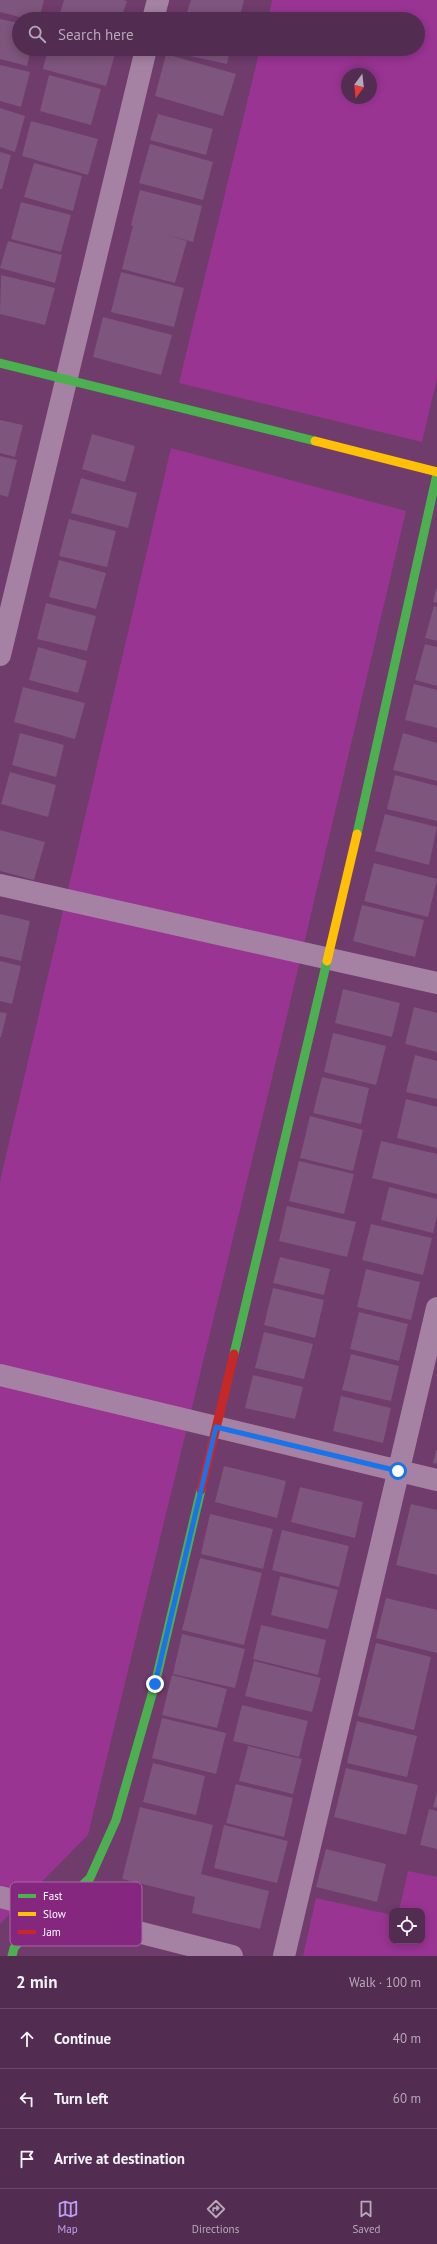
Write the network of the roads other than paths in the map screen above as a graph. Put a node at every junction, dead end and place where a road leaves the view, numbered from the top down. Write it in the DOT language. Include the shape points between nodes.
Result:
graph roads {
  1 [pos="158,0"];
  2 [pos="155,12"];
  3 [pos="144,56"];
  4 [pos="0,363"];
  5 [pos="66,380"];
  6 [pos="437,473"];
  7 [pos="0,655"];
  8 [pos="0,885"];
  9 [pos="328,958"];
  10 [pos="437,983"];
  11 [pos="437,1308"];
  12 [pos="0,1375"];
  13 [pos="216,1427"];
  14 [pos="398,1471"];
  15 [pos="437,1480"];
  16 [pos="86,1882"];
  17 [pos="0,1897"];
  18 [pos="10,1900"];
  19 [pos="142,1934"];
  20 [pos="16,1946"];
  21 [pos="12,1956"];
  22 [pos="232,1956"];
  23 [pos="284,1956"];
  1 -- 2 [label="street"];
  3 -- 5 [label="street"];
  4 -- 5 [label="street"];
  5 -- 6 [label="street"];
  5 -- 7 [label="street"];
  6 -- 9 [label="street" via="396,665"];
  8 -- 9 [label="street"];
  9 -- 10 [label="street"];
  9 -- 13 [label="street"];
  11 -- 14 [label="street"];
  12 -- 13 [label="street"];
  13 -- 14 [label="street"];
  13 -- 16 [label="street" via="155,1684 116,1820 90,1878"];
  14 -- 15 [label="street"];
  14 -- 23 [label="street"];
  17 -- 18 [label="street"];
  19 -- 22 [label="street"];
  20 -- 21 [label="street"];
}
